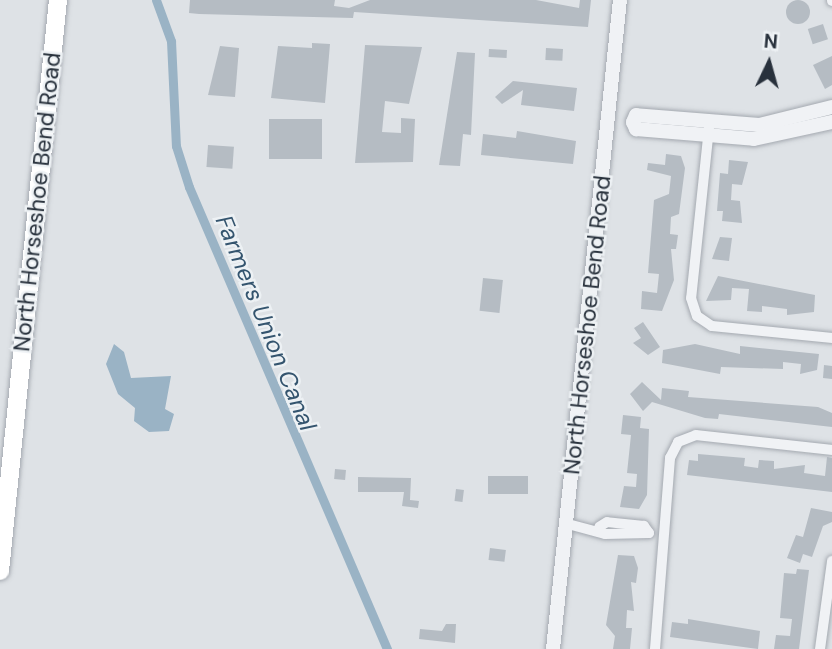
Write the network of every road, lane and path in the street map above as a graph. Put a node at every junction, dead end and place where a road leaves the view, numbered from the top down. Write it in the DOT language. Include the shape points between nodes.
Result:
graph roads {
  1 [pos="58,0"];
  2 [pos="620,0"];
  3 [pos="832,107"];
  4 [pos="608,120"];
  5 [pos="832,122"];
  6 [pos="708,129"];
  7 [pos="832,338"];
  8 [pos="832,450"];
  9 [pos="568,524"];
  10 [pos="662,535"];
  11 [pos="832,561"];
  12 [pos="0,571"];
  13 [pos="553,649"];
  14 [pos="655,649"];
  15 [pos="820,649"];
  1 -- 12 [label="highway, North Horseshoe Bend Road"];
  2 -- 4 [label="street, North Horseshoe Bend Road"];
  3 -- 6 [label="street" via="780,122"];
  4 -- 6 [label="street" via="633,122 636,115"];
  4 -- 9 [label="street, North Horseshoe Bend Road"];
  5 -- 6 [label="street" via="785,137"];
  6 -- 7 [label="street" via="691,298 697,316 712,326"];
  8 -- 10 [label="street" via="696,435 678,442 670,458"];
  9 -- 10 [label="street" via="598,527 605,534"];
  9 -- 13 [label="street, North Horseshoe Bend Road"];
  10 -- 14 [label="street"];
  11 -- 15 [label="street"];
}
